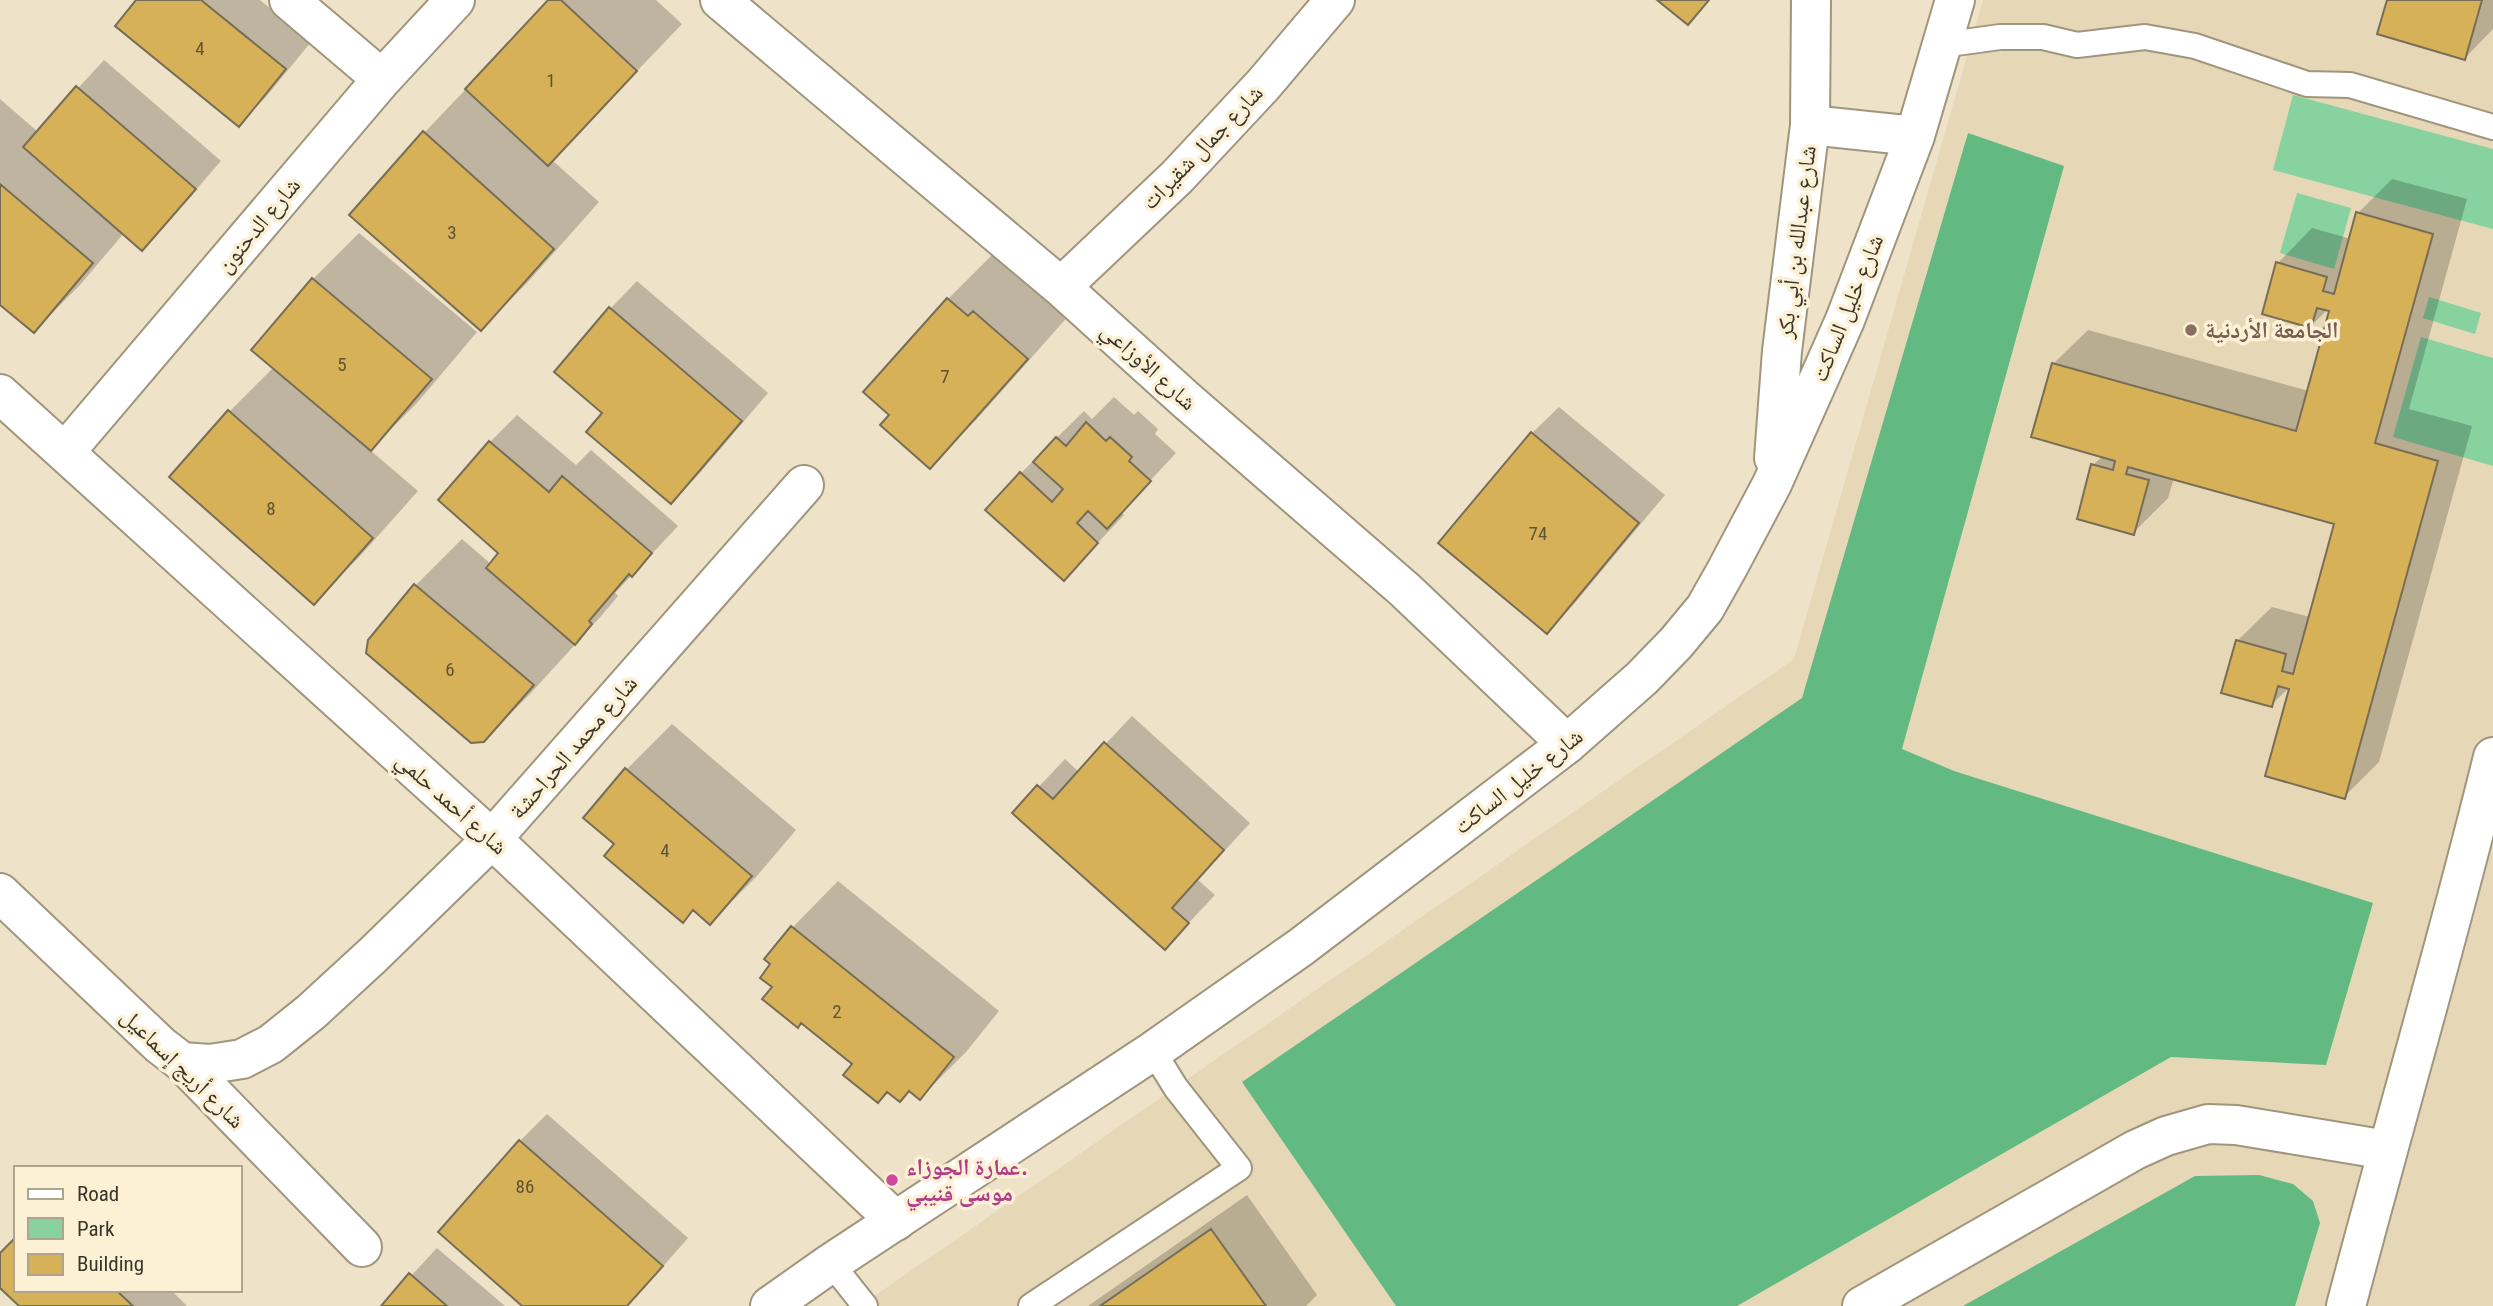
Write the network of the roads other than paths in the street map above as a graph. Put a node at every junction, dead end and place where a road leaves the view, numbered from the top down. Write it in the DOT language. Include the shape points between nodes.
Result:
graph roads {
  1 [pos="289,0"];
  2 [pos="455,0"];
  3 [pos="720,0"];
  4 [pos="1335,0"];
  5 [pos="1811,0"];
  6 [pos="1955,0"];
  7 [pos="1942,45"];
  8 [pos="382,79"];
  9 [pos="1810,125"];
  10 [pos="2493,127"];
  11 [pos="1915,136"];
  12 [pos="1061,287"];
  13 [pos="0,394"];
  14 [pos="65,452"];
  15 [pos="1772,484"];
  16 [pos="804,485"];
  17 [pos="1567,744"];
  18 [pos="2493,757"];
  19 [pos="492,839"];
  20 [pos="2481,857"];
  21 [pos="0,893"];
  22 [pos="1153,1051"];
  23 [pos="182,1062"];
  24 [pos="2387,1150"];
  25 [pos="897,1221"];
  26 [pos="362,1247"];
  27 [pos="831,1263"];
  28 [pos="770,1306"];
  29 [pos="865,1306"];
  30 [pos="1031,1306"];
  31 [pos="1862,1306"];
  32 [pos="2346,1306"];
  1 -- 8 [label="street"];
  2 -- 8 [label="street, شارع الدحنون"];
  3 -- 12 [label="street, شارع الأوزاعي"];
  4 -- 12 [label="street, شارع جمال شقيرات" via="1177,177"];
  5 -- 9 [label="street, شارع عبدالله بن أبي بكر"];
  6 -- 7 [label="street, شارع خليل الساكت"];
  7 -- 10 [label="lane" via="2000,37 2043,37 2077,45 2145,37 2195,46 2307,84 2350,85"];
  7 -- 11 [label="street, شارع خليل الساكت"];
  8 -- 14 [label="street, شارع الدحنون"];
  9 -- 11 [label="street"];
  9 -- 15 [label="street, شارع عبدالله بن أبي بكر" via="1782,351"];
  11 -- 15 [label="street, شارع خليل الساكت" via="1845,320"];
  12 -- 17 [label="street, شارع الأوزاعي" via="1405,590"];
  13 -- 14 [label="street, شارع أحمد حلمي"];
  14 -- 19 [label="street, شارع أحمد حلمي"];
  15 -- 17 [label="street, شارع خليل الساكت" via="1704,608 1642,678"];
  16 -- 19 [label="street, شارع محمد الحراحشة"];
  17 -- 22 [label="street, شارع خليل الساكت" via="1301,947"];
  18 -- 20 [label="street"];
  19 -- 23 [label="street, شارع محمد الحراحشة" via="312,1012 271,1044 242,1059"];
  19 -- 25 [label="street, شارع أحمد حلمي"];
  20 -- 24 [label="street"];
  21 -- 23 [label="street, شارع أريج إسماعيل"];
  22 -- 25 [label="street, شارع خليل الساكت"];
  22 -- 30 [label="lane" via="1175,1088 1239,1168"];
  23 -- 26 [label="street, شارع أريج إسماعيل"];
  24 -- 31 [label="street" via="2236,1125 2208,1124 2166,1136"];
  24 -- 32 [label="street"];
  25 -- 27 [label="street, شارع خليل الساكت"];
  27 -- 28 [label="street, شارع خليل الساكت"];
  27 -- 29 [label="lane"];
}
